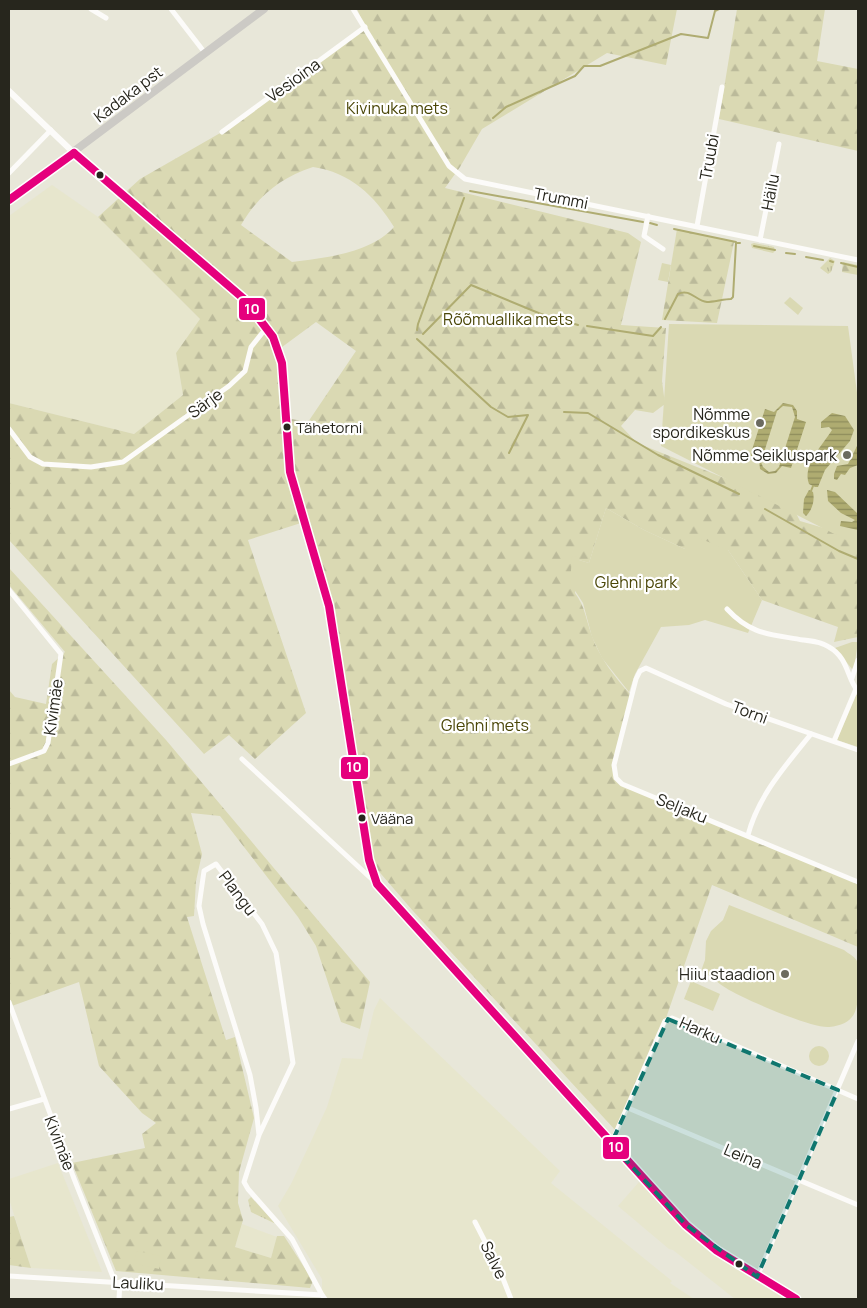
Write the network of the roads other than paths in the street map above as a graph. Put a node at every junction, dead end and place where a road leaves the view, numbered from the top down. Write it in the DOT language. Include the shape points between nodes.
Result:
graph roads {
  1 [pos="91,9"];
  2 [pos="171,9"];
  3 [pos="264,9"];
  4 [pos="353,9"];
  5 [pos="106,18"];
  6 [pos="365,27"];
  7 [pos="205,53"];
  8 [pos="722,87"];
  9 [pos="9,91"];
  10 [pos="51,130"];
  11 [pos="222,132"];
  12 [pos="779,144"];
  13 [pos="74,153"];
  14 [pos="9,173"];
  15 [pos="9,200"];
  16 [pos="648,216"];
  17 [pos="696,226"];
  18 [pos="760,240"];
  19 [pos="663,249"];
  20 [pos="858,260"];
  21 [pos="267,327"];
  22 [pos="9,429"];
  23 [pos="9,590"];
  24 [pos="727,609"];
  25 [pos="858,660"];
  26 [pos="646,668"];
  27 [pos="852,678"];
  28 [pos="857,690"];
  29 [pos="810,734"];
  30 [pos="834,741"];
  31 [pos="858,750"];
  32 [pos="242,759"];
  33 [pos="9,762"];
  34 [pos="748,835"];
  35 [pos="858,882"];
  36 [pos="377,884"];
  37 [pos="9,1002"];
  38 [pos="858,1041"];
  39 [pos="838,1090"];
  40 [pos="44,1099"];
  41 [pos="858,1099"];
  42 [pos="628,1108"];
  43 [pos="9,1109"];
  44 [pos="259,1135"];
  45 [pos="610,1144"];
  46 [pos="798,1180"];
  47 [pos="858,1205"];
  48 [pos="475,1222"];
  49 [pos="9,1276"];
  50 [pos="757,1276"];
  51 [pos="118,1282"];
  52 [pos="323,1297"];
  53 [pos="119,1299"];
  54 [pos="511,1299"];
  55 [pos="796,1299"];
  1 -- 5 [label="street"];
  2 -- 7 [label="street"];
  3 -- 7 [label="main road, Kadaka pst"];
  4 -- 6 [label="street, Trummi"];
  6 -- 11 [label="street, Vesioina"];
  6 -- 16 [label="street, Trummi" via="449,166 460,176 471,181"];
  7 -- 13 [label="main road, Kadaka pst"];
  8 -- 17 [label="street, Truubi"];
  9 -- 10 [label="street"];
  10 -- 13 [label="street"];
  10 -- 14 [label="street"];
  12 -- 18 [label="street, Häilu"];
  13 -- 15 [label="main road, Kadaka pst"];
  13 -- 21 [label="street" via="222,278"];
  16 -- 17 [label="street, Trummi"];
  16 -- 19 [label="street" via="644,236"];
  17 -- 18 [label="street, Trummi"];
  18 -- 20 [label="street, Trummi"];
  21 -- 22 [label="street, Särje" via="251,347 245,371 123,462 91,467 43,464 30,457"];
  21 -- 36 [label="street" via="282,363 290,472 329,606 370,860"];
  23 -- 33 [label="street, Kivimäe" via="61,654 48,743 44,751"];
  24 -- 27 [label="street" via="751,629 830,647 846,664"];
  25 -- 27 [label="street"];
  26 -- 29 [label="street, Torni" via="726,704"];
  26 -- 34 [label="street, Seljaku" via="640,671 631,694 614,765 616,778 622,784"];
  27 -- 28 [label="street"];
  28 -- 30 [label="street"];
  29 -- 30 [label="street, Torni"];
  29 -- 34 [label="street" via="768,789"];
  30 -- 31 [label="street, Torni"];
  32 -- 36 [label="street"];
  34 -- 35 [label="street, Seljaku"];
  36 -- 45 [label="street"];
  37 -- 40 [label="street, Kivimäe"];
  38 -- 39 [label="street"];
  39 -- 41 [label="street, Harku"];
  39 -- 42 [label="street, Harku" via="668,1018"];
  39 -- 46 [label="street"];
  40 -- 43 [label="street"];
  40 -- 51 [label="street, Kivimäe"];
  42 -- 45 [label="street, Harku"];
  42 -- 46 [label="street, Leina"];
  44 -- 44 [label="street, Plangu" via="250,1075 199,906 204,871 216,864 262,924 276,954 294,1062"];
  44 -- 52 [label="street, Plangu" via="244,1182 292,1239"];
  45 -- 50 [label="street" via="686,1225 716,1250"];
  46 -- 47 [label="street, Leina"];
  46 -- 50 [label="street"];
  48 -- 54 [label="street, Salve"];
  49 -- 51 [label="street, Lauliku"];
  50 -- 55 [label="street"];
  51 -- 52 [label="street, Lauliku"];
  51 -- 53 [label="street, Kivimäe"];
}
